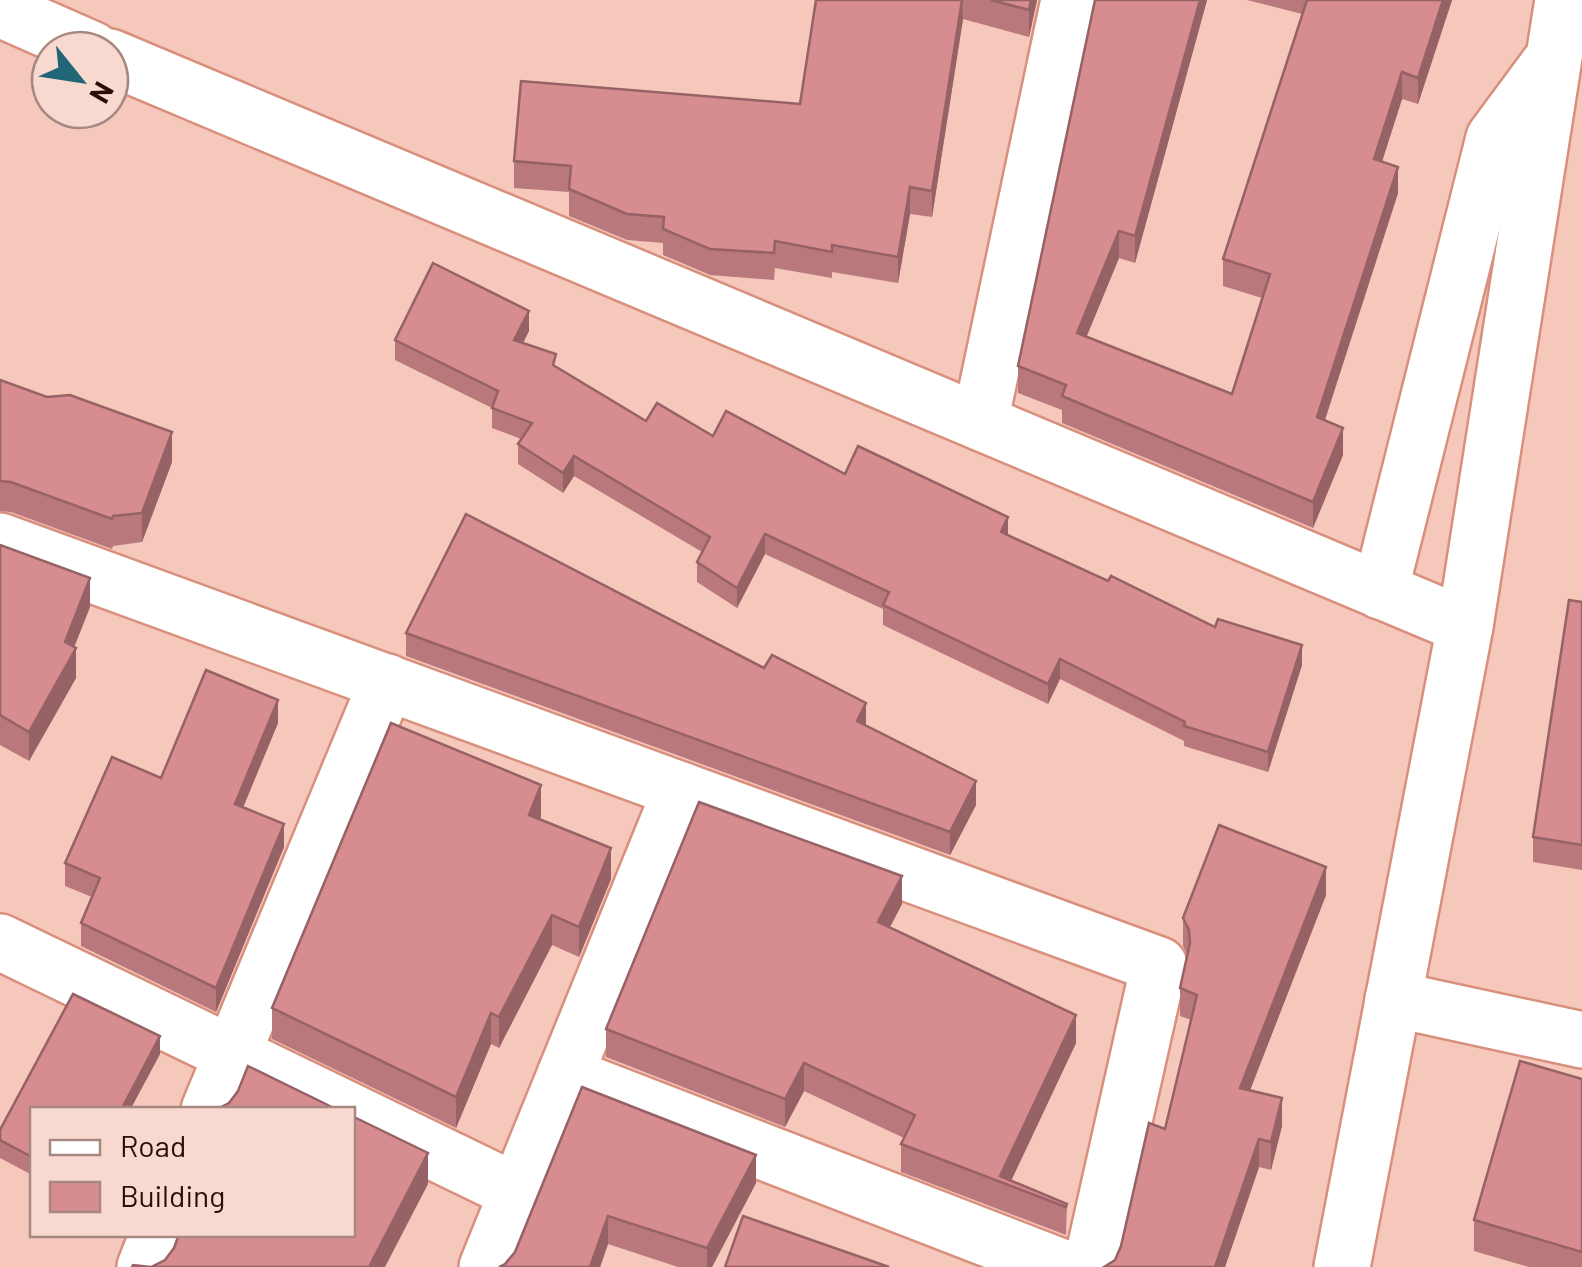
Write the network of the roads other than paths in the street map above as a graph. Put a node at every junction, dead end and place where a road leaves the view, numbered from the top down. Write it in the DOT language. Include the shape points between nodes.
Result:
graph roads {
  1 [pos="1069,0"];
  2 [pos="1563,0"];
  3 [pos="0,9"];
  4 [pos="48,30"];
  5 [pos="1555,56"];
  6 [pos="130,65"];
  7 [pos="980,422"];
  8 [pos="0,541"];
  9 [pos="1380,591"];
  10 [pos="1466,626"];
  11 [pos="387,682"];
  12 [pos="681,790"];
  13 [pos="0,942"];
  14 [pos="1393,999"];
  15 [pos="1582,1040"];
  16 [pos="232,1053"];
  17 [pos="565,1075"];
  18 [pos="210,1107"];
  19 [pos="342,1107"];
  20 [pos="355,1113"];
  21 [pos="517,1192"];
  22 [pos="157,1237"];
  23 [pos="144,1267"];
  24 [pos="487,1267"];
  25 [pos="1061,1267"];
  26 [pos="1091,1267"];
  27 [pos="1342,1267"];
  1 -- 7 [label="street"];
  2 -- 5 [label="street"];
  3 -- 4 [label="street"];
  5 -- 9 [label="street" via="1494,138"];
  5 -- 10 [label="street"];
  6 -- 7 [label="street"];
  7 -- 9 [label="street"];
  8 -- 11 [label="street"];
  9 -- 10 [label="street"];
  10 -- 14 [label="street"];
  11 -- 12 [label="street"];
  11 -- 16 [label="street"];
  12 -- 17 [label="street"];
  12 -- 26 [label="street" via="1160,965"];
  13 -- 16 [label="street"];
  14 -- 15 [label="street"];
  14 -- 27 [label="street"];
  16 -- 18 [label="street"];
  16 -- 19 [label="street"];
  17 -- 21 [label="street"];
  17 -- 25 [label="street"];
  20 -- 21 [label="street"];
  21 -- 24 [label="street"];
  22 -- 23 [label="street"];
}
